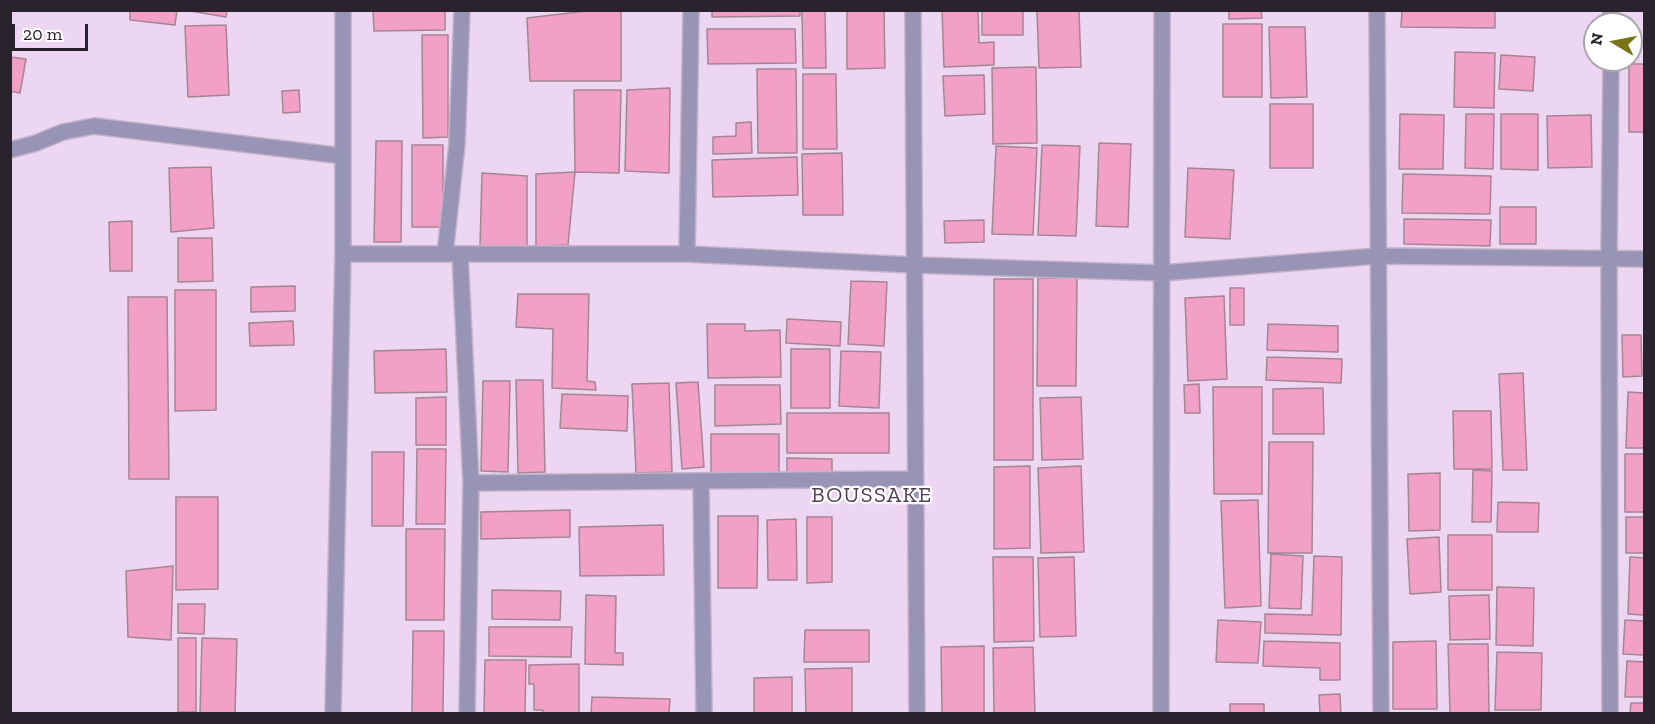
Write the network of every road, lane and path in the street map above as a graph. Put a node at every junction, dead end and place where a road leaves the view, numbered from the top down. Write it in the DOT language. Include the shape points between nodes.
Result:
graph roads {
  1 [pos="343,10"];
  2 [pos="462,10"];
  3 [pos="690,10"];
  4 [pos="913,10"];
  5 [pos="1162,10"];
  6 [pos="1377,10"];
  7 [pos="1611,72"];
  8 [pos="10,150"];
  9 [pos="343,156"];
  10 [pos="343,254"];
  11 [pos="453,254"];
  12 [pos="687,254"];
  13 [pos="1377,256"];
  14 [pos="1609,257"];
  15 [pos="1644,259"];
  16 [pos="914,265"];
  17 [pos="1162,273"];
  18 [pos="915,478"];
  19 [pos="700,482"];
  20 [pos="471,483"];
  21 [pos="333,714"];
  22 [pos="467,714"];
  23 [pos="704,714"];
  24 [pos="917,714"];
  25 [pos="1161,714"];
  26 [pos="1381,714"];
  27 [pos="1610,714"];
  1 -- 9 [label="street"];
  2 -- 11 [label="street"];
  3 -- 12 [label="street"];
  4 -- 16 [label="street"];
  5 -- 17 [label="street"];
  6 -- 13 [label="street"];
  7 -- 14 [label="street"];
  8 -- 9 [label="street" via="94,126"];
  9 -- 10 [label="street"];
  10 -- 11 [label="street"];
  10 -- 21 [label="street"];
  11 -- 12 [label="street"];
  11 -- 20 [label="street"];
  12 -- 16 [label="street"];
  13 -- 14 [label="street"];
  13 -- 17 [label="street"];
  13 -- 26 [label="street"];
  14 -- 15 [label="street"];
  14 -- 27 [label="street"];
  16 -- 17 [label="street"];
  16 -- 18 [label="street"];
  17 -- 25 [label="street"];
  18 -- 19 [label="street"];
  18 -- 24 [label="street"];
  19 -- 20 [label="street"];
  19 -- 23 [label="street"];
  20 -- 22 [label="street"];
}
